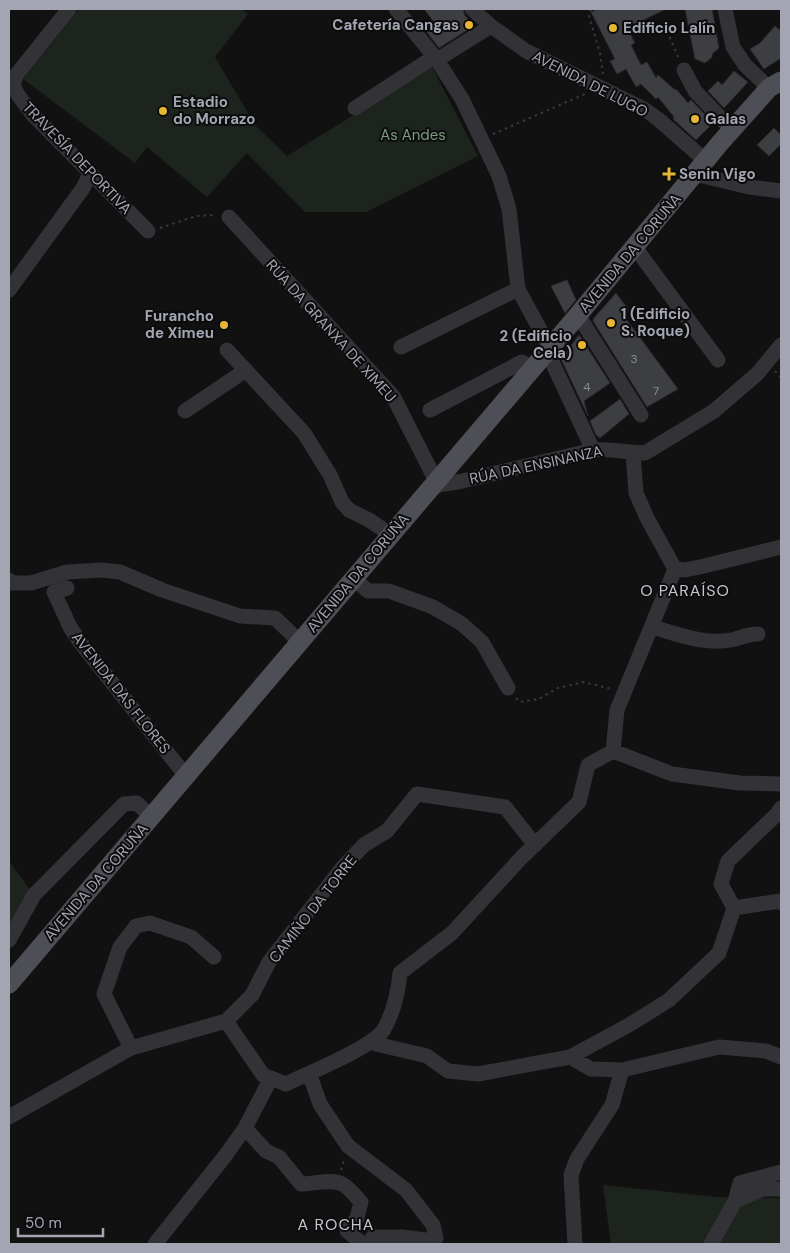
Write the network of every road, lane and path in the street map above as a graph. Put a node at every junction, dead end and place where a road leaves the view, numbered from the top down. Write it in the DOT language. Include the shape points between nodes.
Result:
graph roads {
  1 [pos="69,9"];
  2 [pos="396,9"];
  3 [pos="472,9"];
  4 [pos="591,9"];
  5 [pos="725,9"];
  6 [pos="490,26"];
  7 [pos="667,30"];
  8 [pos="436,58"];
  9 [pos="684,70"];
  10 [pos="601,82"];
  11 [pos="777,82"];
  12 [pos="355,108"];
  13 [pos="732,130"];
  14 [pos="482,139"];
  15 [pos="701,167"];
  16 [pos="90,174"];
  17 [pos="781,191"];
  18 [pos="229,217"];
  19 [pos="148,231"];
  20 [pos="634,246"];
  21 [pos="518,289"];
  22 [pos="9,290"];
  23 [pos="578,315"];
  24 [pos="781,345"];
  25 [pos="401,347"];
  26 [pos="549,349"];
  27 [pos="227,350"];
  28 [pos="718,360"];
  29 [pos="531,369"];
  30 [pos="246,370"];
  31 [pos="430,410"];
  32 [pos="185,411"];
  33 [pos="641,415"];
  34 [pos="593,450"];
  35 [pos="633,453"];
  36 [pos="434,483"];
  37 [pos="390,534"];
  38 [pos="781,547"];
  39 [pos="676,569"];
  40 [pos="353,578"];
  41 [pos="9,580"];
  42 [pos="67,588"];
  43 [pos="652,627"];
  44 [pos="758,634"];
  45 [pos="300,641"];
  46 [pos="508,688"];
  47 [pos="624,692"];
  48 [pos="613,751"];
  49 [pos="186,776"];
  50 [pos="781,784"];
  51 [pos="781,808"];
  52 [pos="152,817"];
  53 [pos="535,845"];
  54 [pos="781,903"];
  55 [pos="734,908"];
  56 [pos="9,940"];
  57 [pos="214,957"];
  58 [pos="9,984"];
  59 [pos="226,1021"];
  60 [pos="372,1043"];
  61 [pos="131,1048"];
  62 [pos="570,1057"];
  63 [pos="781,1057"];
  64 [pos="622,1070"];
  65 [pos="309,1073"];
  66 [pos="271,1078"];
  67 [pos="9,1117"];
  68 [pos="245,1128"];
  69 [pos="348,1146"];
  70 [pos="781,1172"];
  71 [pos="332,1181"];
  72 [pos="781,1189"];
  73 [pos="735,1201"];
  74 [pos="440,1241"];
  75 [pos="155,1244"];
  76 [pos="363,1244"];
  77 [pos="369,1244"];
  78 [pos="575,1244"];
  79 [pos="711,1244"];
  1 -- 16 [label="street, TRAVESÍA DEPORTIVA" via="17,74 13,85 34,116"];
  2 -- 8 [label="street"];
  3 -- 6 [label="street, AVENIDA DE LUGO"];
  4 -- 10 [label="path" via="589,16 600,53"];
  5 -- 11 [label="street" via="734,47 745,64"];
  6 -- 8 [label="street"];
  6 -- 10 [label="street, AVENIDA DE LUGO" via="526,51"];
  7 -- 9 [label="path"];
  8 -- 12 [label="street"];
  8 -- 14 [label="street"];
  9 -- 13 [label="street" via="695,90"];
  10 -- 14 [label="path"];
  10 -- 15 [label="street, AVENIDA DE LUGO" via="658,119"];
  11 -- 13 [label="main road, AVENIDA DA CORUÑA"];
  13 -- 15 [label="main road, AVENIDA DA CORUÑA"];
  14 -- 21 [label="street" via="499,176 509,209"];
  15 -- 17 [label="street" via="749,187"];
  15 -- 20 [label="main road, AVENIDA DA CORUÑA"];
  16 -- 19 [label="street, TRAVESÍA DEPORTIVA"];
  16 -- 22 [label="street"];
  18 -- 19 [label="path" via="196,216"];
  18 -- 36 [label="street, RÚA DA GRANXA DE XIMEU" via="393,396"];
  20 -- 23 [label="main road, AVENIDA DA CORUÑA"];
  20 -- 28 [label="street"];
  21 -- 25 [label="street"];
  21 -- 26 [label="street"];
  23 -- 26 [label="main road, AVENIDA DA CORUÑA"];
  23 -- 33 [label="street"];
  24 -- 35 [label="street, RÚA DA ENSINANZA" via="757,374 714,411 645,453"];
  26 -- 29 [label="main road, AVENIDA DA CORUÑA"];
  26 -- 34 [label="street"];
  27 -- 30 [label="street"];
  29 -- 31 [label="street" via="522,362"];
  29 -- 36 [label="main road, AVENIDA DA CORUÑA"];
  30 -- 32 [label="street"];
  30 -- 37 [label="street" via="304,433 330,475 342,502"];
  34 -- 35 [label="street, RÚA DA ENSINANZA" via="609,448"];
  34 -- 36 [label="street, RÚA DA ENSINANZA" via="458,482"];
  35 -- 39 [label="street" via="636,493"];
  36 -- 37 [label="main road, AVENIDA DA CORUÑA"];
  37 -- 40 [label="main road, AVENIDA DA CORUÑA"];
  38 -- 39 [label="street" via="685,570"];
  39 -- 43 [label="street"];
  40 -- 45 [label="main road, AVENIDA DA CORUÑA"];
  40 -- 46 [label="street" via="368,591 389,591 433,607 462,624 482,642"];
  41 -- 45 [label="street" via="12,583 31,583 67,572 120,572 240,616 275,618"];
  42 -- 49 [label="street, AVENIDA DAS FLORES" via="54,592 70,627"];
  43 -- 44 [label="street" via="701,641 732,640 746,634"];
  43 -- 47 [label="street"];
  45 -- 49 [label="main road, AVENIDA DA CORUÑA"];
  46 -- 47 [label="path" via="520,702 539,699 558,688 583,682"];
  47 -- 48 [label="street" via="617,710"];
  48 -- 50 [label="street" via="672,774 740,783"];
  48 -- 53 [label="street" via="588,765 579,802"];
  49 -- 52 [label="main road, AVENIDA DA CORUÑA"];
  51 -- 55 [label="street" via="728,861 721,884"];
  52 -- 56 [label="street" via="137,803 124,804 34,895"];
  52 -- 58 [label="main road, AVENIDA DA CORUÑA"];
  53 -- 59 [label="street, CAMIÑO DA TORRE" via="505,807 417,794 387,831 364,845 342,868 269,962 252,995"];
  53 -- 60 [label="street" via="452,933 400,974 398,997 384,1030"];
  54 -- 55 [label="street"];
  55 -- 62 [label="street" via="719,953 669,1000"];
  57 -- 61 [label="street" via="191,937 150,922 136,926 120,947 104,994"];
  59 -- 61 [label="street"];
  59 -- 66 [label="street" via="263,1075"];
  60 -- 62 [label="street" via="427,1056 448,1070 478,1074"];
  60 -- 65 [label="street"];
  61 -- 67 [label="street"];
  62 -- 64 [label="street" via="592,1069"];
  63 -- 64 [label="street" via="766,1051 719,1047"];
  64 -- 78 [label="street" via="612,1105 577,1159 571,1175"];
  65 -- 66 [label="street" via="286,1084"];
  65 -- 69 [label="street" via="320,1104"];
  66 -- 68 [label="street"];
  68 -- 71 [label="street" via="266,1151 279,1157 301,1184"];
  68 -- 75 [label="street"];
  69 -- 71 [label="path" via="341,1170"];
  69 -- 74 [label="street" via="406,1190"];
  70 -- 73 [label="street" via="740,1183"];
  71 -- 76 [label="street" via="345,1185 361,1202 357,1218 348,1231"];
  72 -- 73 [label="street" via="763,1189"];
  73 -- 79 [label="street"];
  74 -- 77 [label="street" via="402,1236 373,1237"];
}
